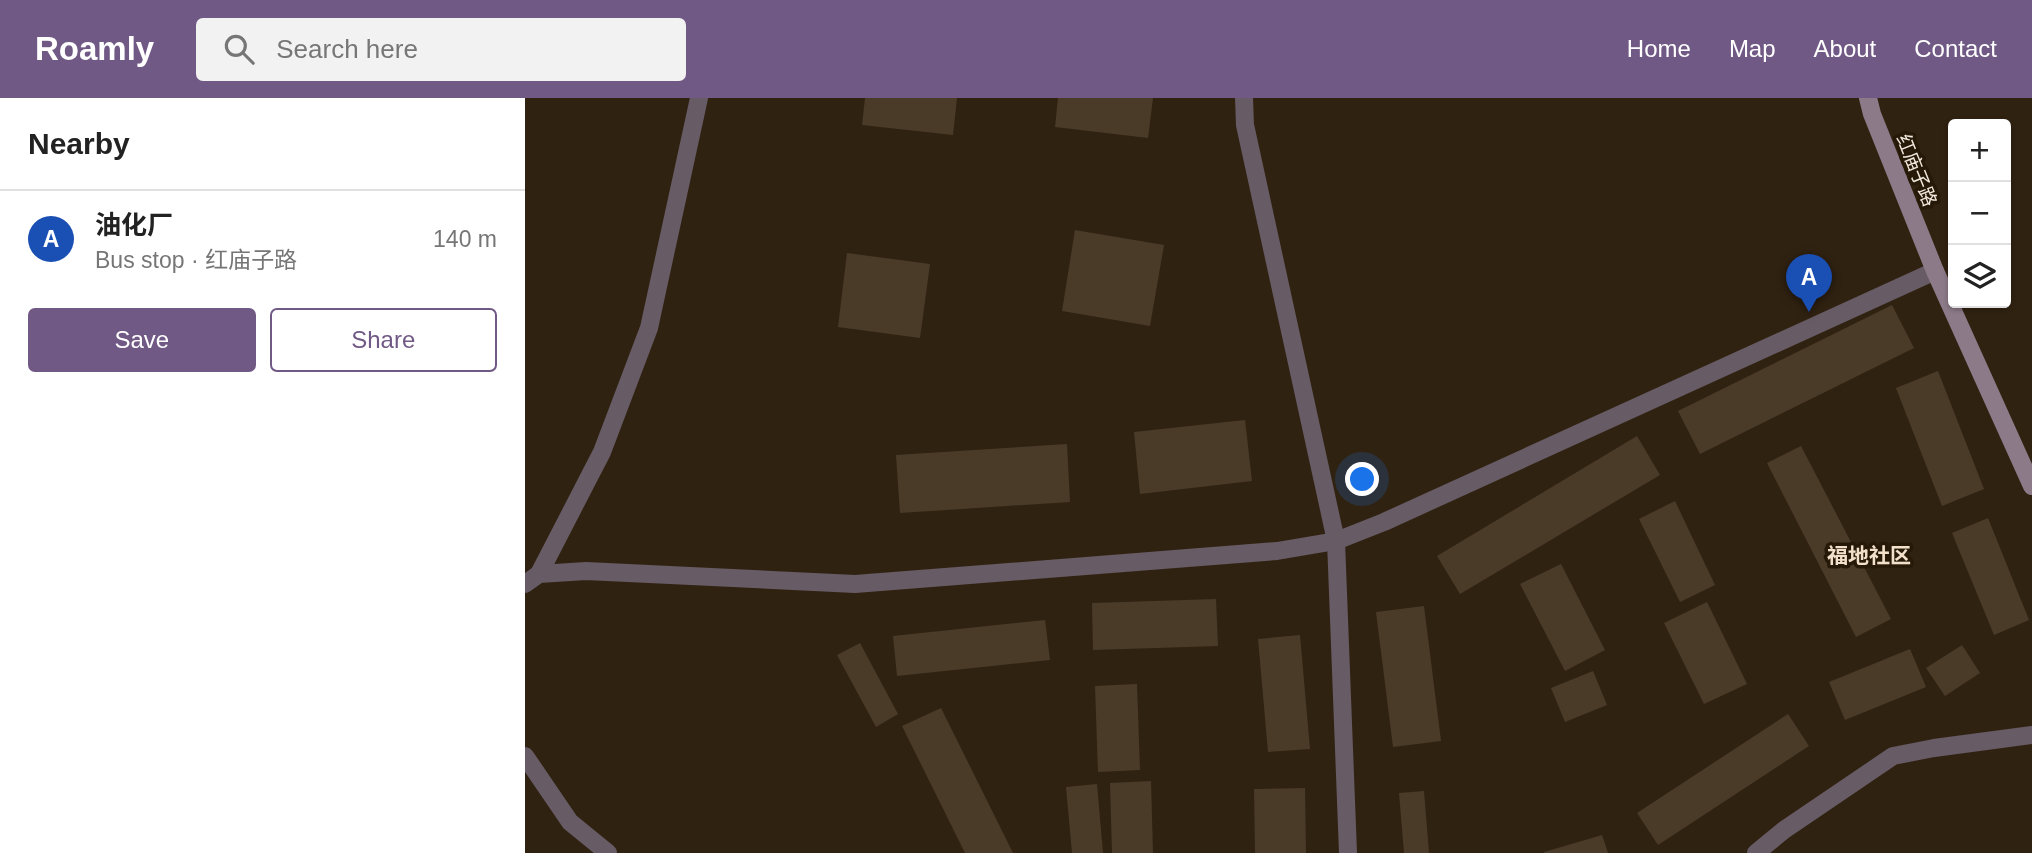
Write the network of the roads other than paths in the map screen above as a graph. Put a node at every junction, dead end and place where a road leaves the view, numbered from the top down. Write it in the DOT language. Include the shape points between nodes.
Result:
graph roads {
  1 [pos="699,98"];
  2 [pos="1244,98"];
  3 [pos="1868,98"];
  4 [pos="1935,271"];
  5 [pos="2032,486"];
  6 [pos="1336,541"];
  7 [pos="532,579"];
  8 [pos="2032,735"];
  9 [pos="525,756"];
  10 [pos="608,853"];
  11 [pos="1348,853"];
  12 [pos="1756,853"];
  1 -- 7 [label="street" via="649,328 602,452"];
  2 -- 6 [label="street" via="1245,125"];
  3 -- 4 [label="street, 红庙子路"];
  4 -- 5 [label="street, 红庙子路"];
  4 -- 6 [label="street"];
  6 -- 7 [label="street" via="1277,551 855,584 586,571"];
  6 -- 11 [label="street"];
  8 -- 12 [label="street" via="1893,757"];
  9 -- 10 [label="street" via="570,822"];
}
